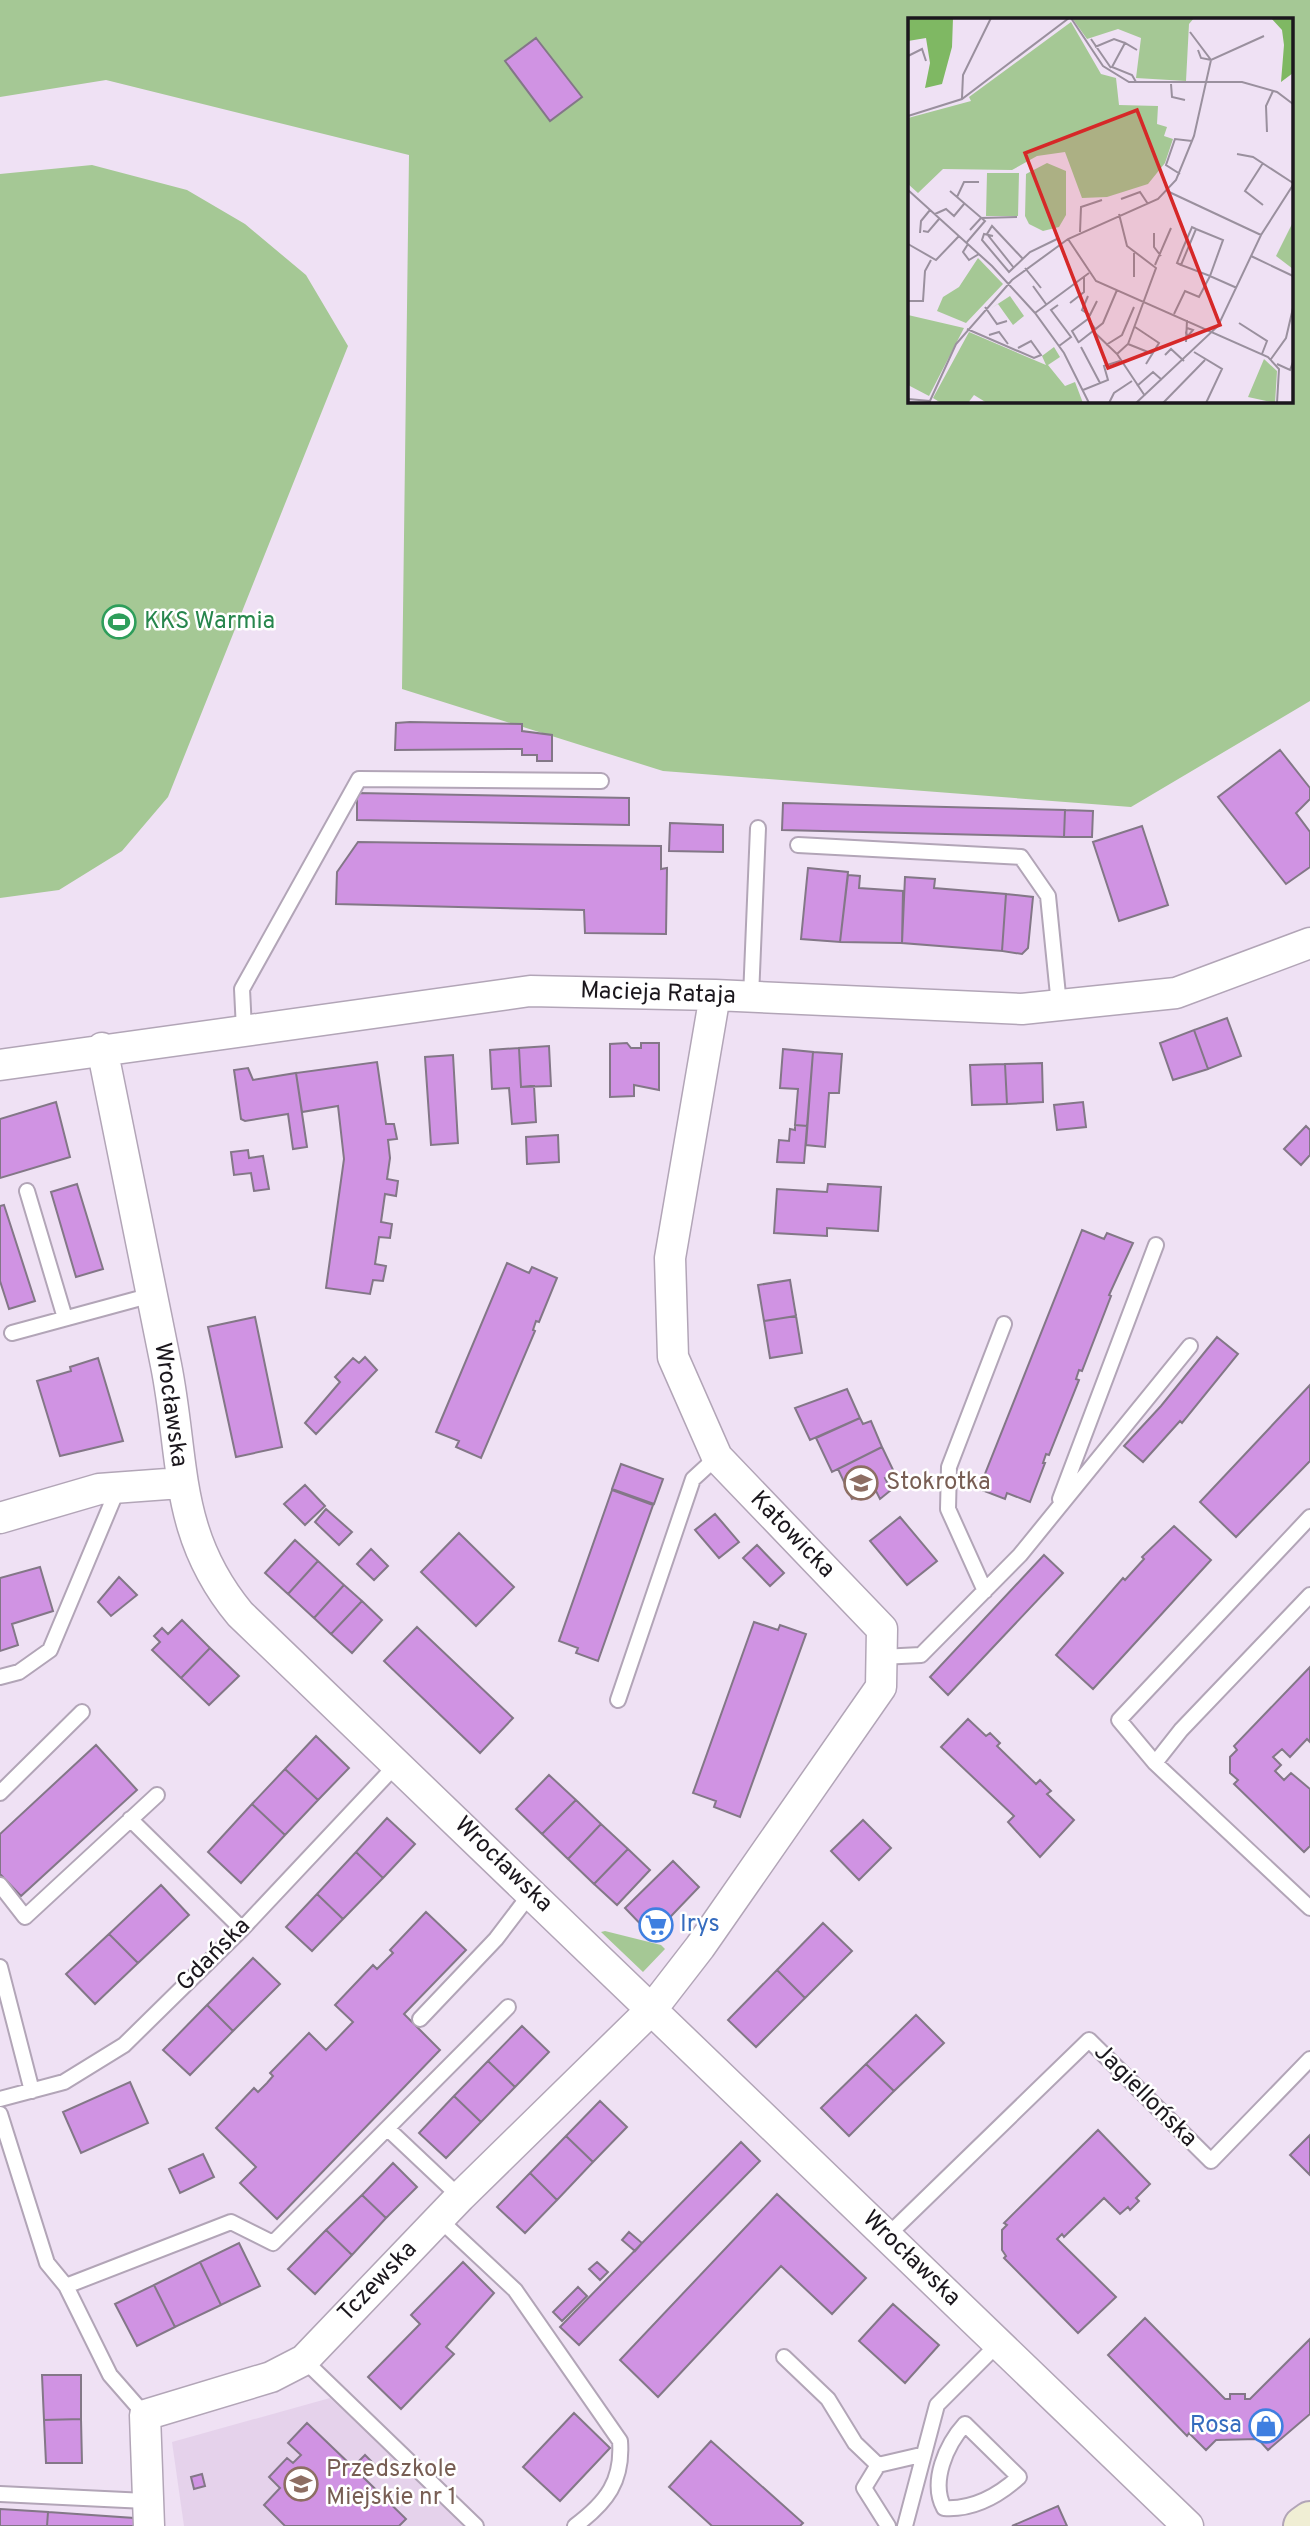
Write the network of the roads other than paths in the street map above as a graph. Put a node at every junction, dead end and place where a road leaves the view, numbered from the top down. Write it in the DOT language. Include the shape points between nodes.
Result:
graph roads {
  1 [pos="601,781"];
  2 [pos="758,828"];
  3 [pos="798,845"];
  4 [pos="1306,950"];
  5 [pos="715,995"];
  6 [pos="751,997"];
  7 [pos="1059,1005"];
  8 [pos="244,1029"];
  9 [pos="102,1048"];
  10 [pos="0,1065"];
  11 [pos="27,1191"];
  12 [pos="1156,1245"];
  13 [pos="152,1295"];
  14 [pos="65,1318"];
  15 [pos="1004,1324"];
  16 [pos="12,1333"];
  17 [pos="1190,1346"];
  18 [pos="717,1457"];
  19 [pos="181,1483"];
  20 [pos="109,1488"];
  21 [pos="1055,1512"];
  22 [pos="1310,1517"];
  23 [pos="0,1518"];
  24 [pos="985,1591"];
  25 [pos="1310,1595"];
  26 [pos="881,1657"];
  27 [pos="0,1677"];
  28 [pos="618,1700"];
  29 [pos="82,1712"];
  30 [pos="1155,1763"];
  31 [pos="397,1764"];
  32 [pos="0,1793"];
  33 [pos="156,1795"];
  34 [pos="130,1819"];
  35 [pos="0,1885"];
  36 [pos="531,1893"];
  37 [pos="1310,1908"];
  38 [pos="242,1929"];
  39 [pos="0,1968"];
  40 [pos="508,2007"];
  41 [pos="652,2009"];
  42 [pos="420,2019"];
  43 [pos="1310,2059"];
  44 [pos="32,2091"];
  45 [pos="0,2099"];
  46 [pos="0,2114"];
  47 [pos="389,2130"];
  48 [pos="460,2197"];
  49 [pos="439,2219"];
  50 [pos="887,2236"];
  51 [pos="66,2286"];
  52 [pos="998,2345"];
  53 [pos="784,2357"];
  54 [pos="303,2360"];
  55 [pos="145,2415"];
  56 [pos="920,2462"];
  57 [pos="877,2465"];
  58 [pos="941,2474"];
  59 [pos="0,2494"];
  60 [pos="147,2514"];
  61 [pos="465,2515"];
  62 [pos="1310,2521"];
  63 [pos="452,2526"];
  64 [pos="476,2526"];
  65 [pos="575,2526"];
  66 [pos="888,2526"];
  67 [pos="905,2526"];
  68 [pos="1188,2526"];
  69 [pos="1303,2526"];
  1 -- 8 [label="lane" via="359,779 242,989"];
  2 -- 6 [label="lane"];
  3 -- 7 [label="lane" via="1021,857 1048,896"];
  4 -- 7 [label="street, Macieja Rataja" via="1176,993"];
  5 -- 6 [label="street, Macieja Rataja"];
  5 -- 8 [label="street, Macieja Rataja" via="530,991"];
  5 -- 18 [label="street, Katowicka" via="670,1258 673,1357"];
  6 -- 7 [label="street, Macieja Rataja" via="1022,1009"];
  8 -- 9 [label="street, Macieja Rataja"];
  9 -- 10 [label="street, Macieja Rataja"];
  9 -- 13 [label="street, Wrocławska"];
  11 -- 14 [label="lane"];
  12 -- 21 [label="lane"];
  13 -- 14 [label="lane"];
  13 -- 19 [label="street, Wrocławska" via="172,1395"];
  14 -- 16 [label="lane"];
  15 -- 24 [label="lane" via="949,1467 948,1509"];
  17 -- 21 [label="lane"];
  18 -- 26 [label="street, Katowicka" via="882,1629"];
  18 -- 28 [label="lane" via="693,1479"];
  19 -- 20 [label="street"];
  19 -- 31 [label="street, Wrocławska" via="189,1521 220,1590"];
  20 -- 23 [label="street"];
  20 -- 27 [label="lane" via="50,1650 19,1672"];
  21 -- 24 [label="lane"];
  22 -- 30 [label="lane" via="1119,1720"];
  24 -- 26 [label="lane" via="921,1655"];
  25 -- 30 [label="lane"];
  26 -- 41 [label="street, Katowicka" via="881,1687"];
  29 -- 32 [label="lane"];
  30 -- 37 [label="lane"];
  31 -- 36 [label="street, Wrocławska"];
  31 -- 38 [label="lane, Gdańska"];
  33 -- 34 [label="lane"];
  34 -- 35 [label="lane" via="25,1917"];
  34 -- 38 [label="lane"];
  36 -- 41 [label="street, Wrocławska"];
  36 -- 42 [label="lane" via="496,1939"];
  38 -- 44 [label="lane, Gdańska" via="124,2045 64,2082"];
  39 -- 44 [label="lane"];
  40 -- 47 [label="lane"];
  41 -- 48 [label="street, Tczewska"];
  41 -- 50 [label="street, Wrocławska"];
  43 -- 50 [label="lane, Jagiellońska" via="1211,2161 1088,2040"];
  44 -- 45 [label="lane, Gdańska"];
  46 -- 51 [label="lane" via="47,2263"];
  47 -- 48 [label="lane"];
  47 -- 51 [label="lane" via="273,2243 231,2222"];
  48 -- 49 [label="street, Tczewska"];
  49 -- 54 [label="street, Tczewska"];
  49 -- 65 [label="lane" via="515,2290 620,2441 622,2466 613,2487 593,2513"];
  50 -- 52 [label="street, Wrocławska"];
  51 -- 55 [label="lane" via="110,2375"];
  52 -- 56 [label="lane" via="937,2405"];
  52 -- 68 [label="street, Wrocławska"];
  53 -- 57 [label="lane" via="828,2399 855,2443"];
  54 -- 55 [label="street, Tczewska" via="271,2377"];
  54 -- 61 [label="lane"];
  55 -- 60 [label="street"];
  56 -- 57 [label="lane"];
  56 -- 58 [label="lane"];
  56 -- 67 [label="lane"];
  57 -- 66 [label="lane" via="864,2488"];
  58 -- 58 [label="lane" via="937,2495 944,2508 963,2510 1003,2492 1019,2477 965,2424 950,2441"];
  59 -- 60 [label="lane"];
  61 -- 63 [label="lane"];
  61 -- 64 [label="lane"];
  62 -- 69 [label="street"];
}
